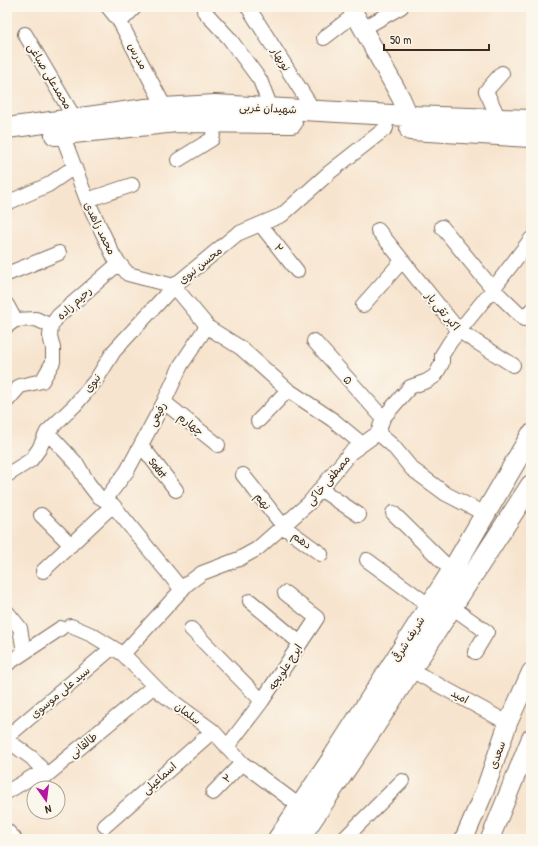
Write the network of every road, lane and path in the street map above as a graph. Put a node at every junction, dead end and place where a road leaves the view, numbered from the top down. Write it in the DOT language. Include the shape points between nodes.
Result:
graph roads {
  1 [pos="108,7"];
  2 [pos="135,7"];
  3 [pos="248,7"];
  4 [pos="401,7"];
  5 [pos="204,11"];
  6 [pos="356,17"];
  7 [pos="120,22"];
  8 [pos="25,34"];
  9 [pos="324,38"];
  10 [pos="502,73"];
  11 [pos="165,108"];
  12 [pos="272,108"];
  13 [pos="314,111"];
  14 [pos="409,116"];
  15 [pos="75,119"];
  16 [pos="499,119"];
  17 [pos="531,120"];
  18 [pos="216,122"];
  19 [pos="7,128"];
  20 [pos="386,128"];
  21 [pos="62,134"];
  22 [pos="531,137"];
  23 [pos="7,139"];
  24 [pos="178,160"];
  25 [pos="74,167"];
  26 [pos="132,185"];
  27 [pos="87,200"];
  28 [pos="7,203"];
  29 [pos="261,225"];
  30 [pos="442,227"];
  31 [pos="378,230"];
  32 [pos="531,239"];
  33 [pos="59,253"];
  34 [pos="402,261"];
  35 [pos="119,263"];
  36 [pos="297,271"];
  37 [pos="7,274"];
  38 [pos="174,286"];
  39 [pos="494,289"];
  40 [pos="7,305"];
  41 [pos="362,305"];
  42 [pos="531,310"];
  43 [pos="11,323"];
  44 [pos="51,326"];
  45 [pos="207,326"];
  46 [pos="459,331"];
  47 [pos="314,341"];
  48 [pos="513,365"];
  49 [pos="288,390"];
  50 [pos="7,401"];
  51 [pos="164,402"];
  52 [pos="383,418"];
  53 [pos="258,422"];
  54 [pos="47,432"];
  55 [pos="378,432"];
  56 [pos="531,435"];
  57 [pos="362,444"];
  58 [pos="218,445"];
  59 [pos="141,446"];
  60 [pos="7,475"];
  61 [pos="243,475"];
  62 [pos="531,485"];
  63 [pos="320,489"];
  64 [pos="176,490"];
  65 [pos="109,503"];
  66 [pos="393,513"];
  67 [pos="485,514"];
  68 [pos="41,515"];
  69 [pos="359,515"];
  70 [pos="284,527"];
  71 [pos="71,545"];
  72 [pos="321,554"];
  73 [pos="367,560"];
  74 [pos="43,571"];
  75 [pos="452,571"];
  76 [pos="182,590"];
  77 [pos="285,593"];
  78 [pos="250,601"];
  79 [pos="430,606"];
  80 [pos="452,607"];
  81 [pos="7,612"];
  82 [pos="191,629"];
  83 [pos="300,643"];
  84 [pos="118,651"];
  85 [pos="24,652"];
  86 [pos="475,652"];
  87 [pos="7,664"];
  88 [pos="411,670"];
  89 [pos="531,672"];
  90 [pos="154,686"];
  91 [pos="262,701"];
  92 [pos="508,723"];
  93 [pos="213,730"];
  94 [pos="7,739"];
  95 [pos="227,747"];
  96 [pos="530,747"];
  97 [pos="498,750"];
  98 [pos="242,763"];
  99 [pos="48,775"];
  100 [pos="402,781"];
  101 [pos="7,792"];
  102 [pos="213,793"];
  103 [pos="301,807"];
  104 [pos="105,826"];
  105 [pos="278,839"];
  106 [pos="299,839"];
  107 [pos="344,839"];
  108 [pos="464,839"];
  109 [pos="490,839"];
  1 -- 7 [label="street, مدرس"];
  2 -- 7 [label="street"];
  3 -- 13 [label="street, نوبهار"];
  4 -- 6 [label="street"];
  5 -- 12 [label="street" via="229,38 260,80"];
  6 -- 9 [label="street"];
  6 -- 14 [label="street"];
  7 -- 11 [label="street, مدرس"];
  8 -- 15 [label="street, محمدعلی صباغی"];
  10 -- 16 [label="street" via="486,91"];
  11 -- 12 [label="main road, شهیدان غربی" via="215,105"];
  11 -- 15 [label="main road, شهیدان غربی"];
  12 -- 13 [label="main road, شهیدان غربی"];
  13 -- 14 [label="main road, شهیدان غربی"];
  14 -- 16 [label="main road, شهیدان غربی"];
  15 -- 19 [label="main road, شهیدان غربی"];
  16 -- 17 [label="main road, شهیدان غربی"];
  18 -- 20 [label="main road, شهیدان غربی" via="277,122"];
  18 -- 21 [label="main road, شهیدان غربی" via="176,122"];
  18 -- 24 [label="street" via="212,139"];
  20 -- 22 [label="main road, شهیدان غربی"];
  20 -- 29 [label="street, محسن نبوی" via="330,172 282,215"];
  21 -- 23 [label="main road, شهیدان غربی"];
  21 -- 25 [label="street, محمد زاهدی"];
  25 -- 27 [label="street, محمد زاهدی"];
  25 -- 28 [label="street" via="48,186"];
  26 -- 27 [label="street"];
  27 -- 35 [label="street, محمد زاهدی"];
  29 -- 36 [label="street, ۲"];
  29 -- 38 [label="street, محسن نبوی" via="237,234"];
  30 -- 39 [label="street"];
  31 -- 34 [label="street, اکبر تقی یار"];
  32 -- 39 [label="street"];
  33 -- 37 [label="street"];
  34 -- 41 [label="street"];
  34 -- 46 [label="street, اکبر تقی یار"];
  35 -- 38 [label="street, محمد زاهدی" via="128,274"];
  35 -- 44 [label="street, رحیم زاده" via="58,316"];
  38 -- 45 [label="street, محسن نبوی"];
  38 -- 54 [label="street, نبوی" via="114,351 96,380 75,405"];
  39 -- 42 [label="street" via="524,319"];
  39 -- 46 [label="street"];
  40 -- 43 [label="street"];
  43 -- 44 [label="street" via="36,319"];
  44 -- 50 [label="street, رحیم زاده" via="53,362 42,381 20,386"];
  45 -- 49 [label="street, محسن نبوی" via="241,348"];
  45 -- 51 [label="street, رفیعی" via="181,365"];
  46 -- 48 [label="street, اکبر تقی یار"];
  46 -- 52 [label="street" via="442,355 442,363 435,376 410,387"];
  47 -- 52 [label="street, ۵"];
  49 -- 53 [label="street"];
  49 -- 57 [label="street, محسن نبوی" via="333,420"];
  51 -- 58 [label="street, چهارم"];
  51 -- 59 [label="street, رفیعی"];
  52 -- 55 [label="street"];
  54 -- 60 [label="street, نبوی" via="32,460"];
  54 -- 65 [label="street" via="77,464 98,496"];
  55 -- 57 [label="street, مصطفی خاکی"];
  55 -- 67 [label="street" via="412,469 446,494"];
  56 -- 67 [label="main road, شریف شرقی"];
  57 -- 63 [label="street, مصطفی خاکی" via="350,453"];
  59 -- 64 [label="street, Sadat"];
  59 -- 65 [label="street, رفیعی"];
  61 -- 70 [label="street, نهم"];
  62 -- 80 [label="main road, شریف شرقی"];
  63 -- 69 [label="street"];
  63 -- 70 [label="street, مصطفی خاکی"];
  65 -- 71 [label="street, رفیعی"];
  65 -- 76 [label="street"];
  66 -- 75 [label="street"];
  67 -- 75 [label="main road, شریف شرقی"];
  68 -- 71 [label="street"];
  70 -- 72 [label="street, دهم"];
  70 -- 76 [label="street, مصطفی خاکی" via="258,549 240,559 202,573"];
  71 -- 74 [label="street, رفیعی"];
  73 -- 79 [label="street"];
  75 -- 79 [label="main road, شریف شرقی"];
  76 -- 84 [label="street, مصطفی خاکی"];
  77 -- 83 [label="street, ایرج علویجه" via="317,618"];
  78 -- 83 [label="street"];
  79 -- 103 [label="main road, شریف شرقی"];
  80 -- 86 [label="street" via="487,632"];
  80 -- 88 [label="main road, شریف شرقی"];
  81 -- 85 [label="street" via="20,628"];
  82 -- 91 [label="street"];
  83 -- 91 [label="street, ایرج علویجه"];
  84 -- 85 [label="street, سلمان" via="92,635 66,627"];
  84 -- 90 [label="street, سلمان"];
  84 -- 94 [label="street, سید علی موسوی"];
  85 -- 87 [label="street, سلمان"];
  88 -- 92 [label="street, امید"];
  88 -- 106 [label="main road, شریف شرقی"];
  89 -- 92 [label="street, سعدی"];
  90 -- 93 [label="street, سلمان"];
  90 -- 99 [label="street, طالقانی"];
  91 -- 95 [label="street, ایرج علویجه"];
  92 -- 97 [label="street, سعدی"];
  93 -- 95 [label="street, سلمان"];
  93 -- 104 [label="street, اسماعیلی"];
  94 -- 99 [label="street" via="32,758"];
  95 -- 98 [label="street, سلمان"];
  96 -- 97 [label="street"];
  96 -- 109 [label="street"];
  97 -- 108 [label="street, سعدی"];
  98 -- 102 [label="street, ۲"];
  98 -- 103 [label="street, سلمان"];
  99 -- 101 [label="street, طالقانی" via="32,777"];
  100 -- 107 [label="street"];
  103 -- 105 [label="main road, شریف شرقی"];
}
